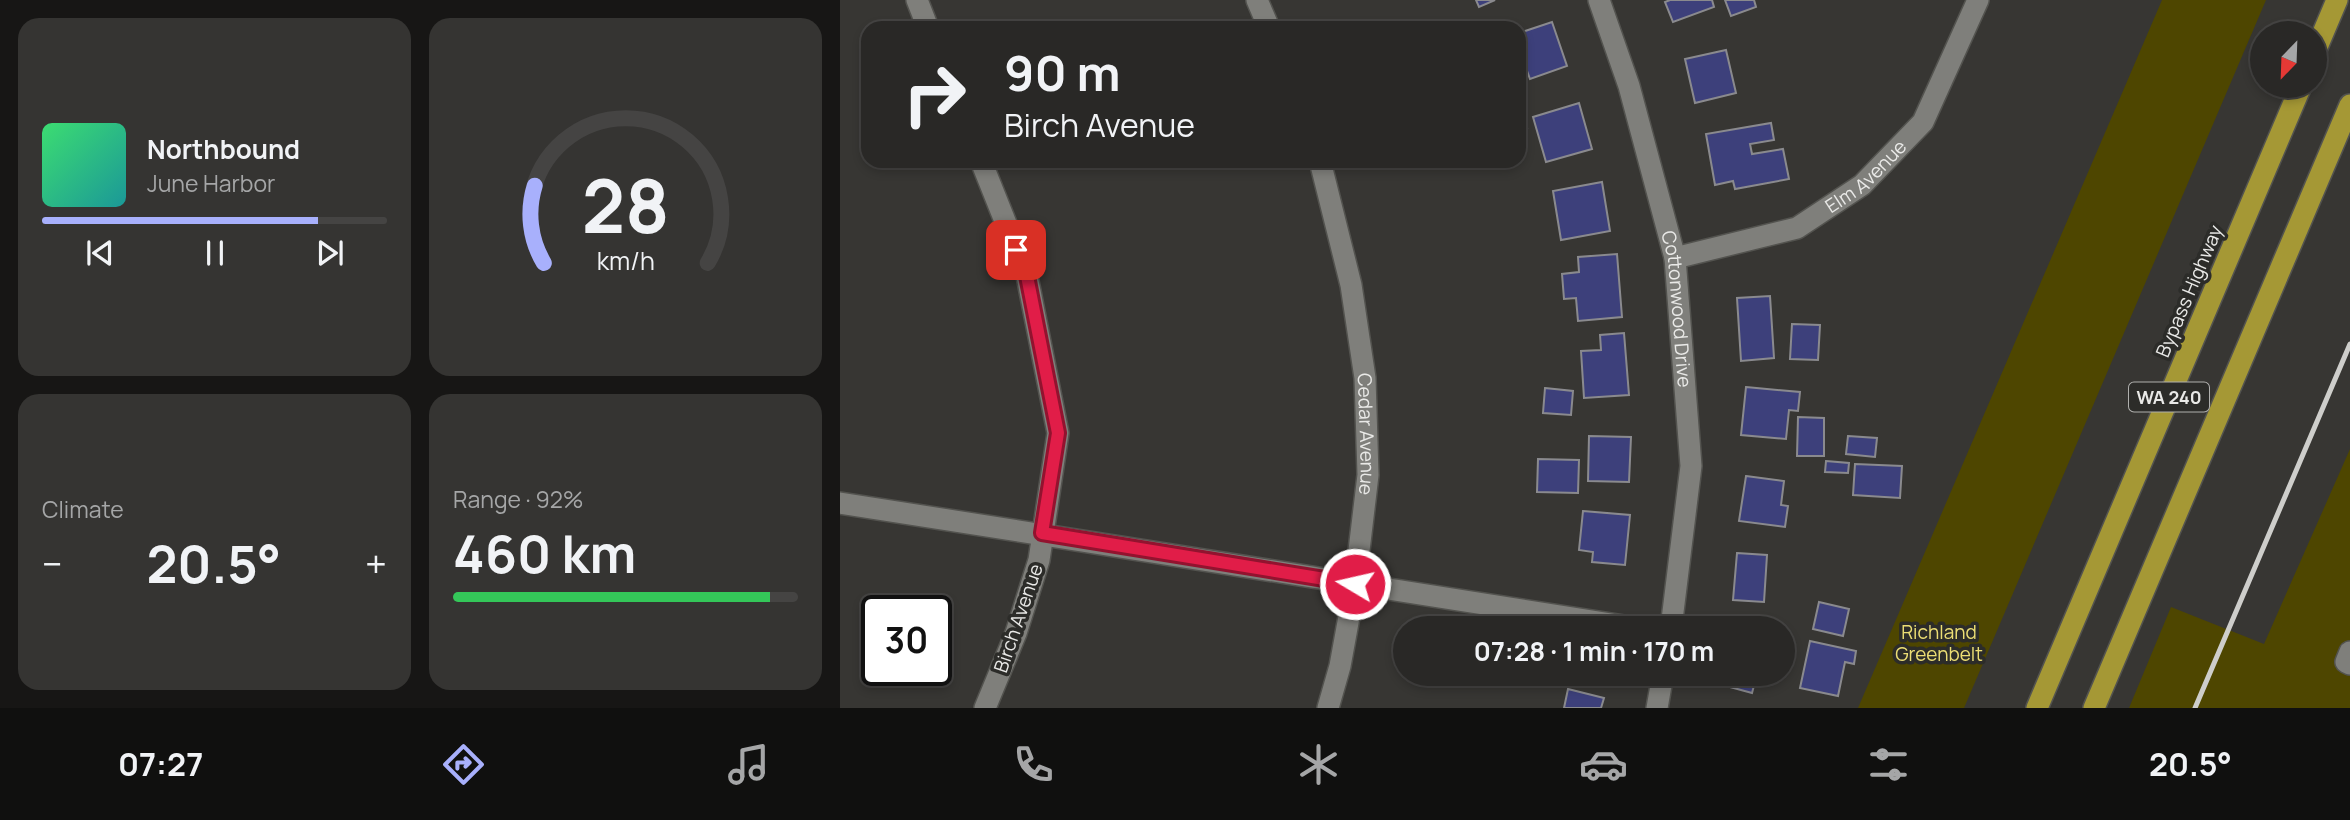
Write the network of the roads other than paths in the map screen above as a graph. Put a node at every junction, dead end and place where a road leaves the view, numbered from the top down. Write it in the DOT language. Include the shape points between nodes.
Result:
graph roads {
  1 [pos="917,0"];
  2 [pos="1257,0"];
  3 [pos="1599,0"];
  4 [pos="1978,0"];
  5 [pos="2337,0"];
  6 [pos="925,21"];
  7 [pos="1266,21"];
  8 [pos="2328,21"];
  9 [pos="2296,98"];
  10 [pos="2350,105"];
  11 [pos="984,168"];
  12 [pos="1322,168"];
  13 [pos="1675,258"];
  14 [pos="840,503"];
  15 [pos="1042,533"];
  16 [pos="1355,584"];
  17 [pos="1560,616"];
  18 [pos="1672,616"];
  19 [pos="2350,652"];
  20 [pos="2350,664"];
  21 [pos="1661,686"];
  22 [pos="985,708"];
  23 [pos="1328,708"];
  24 [pos="1657,708"];
  25 [pos="2036,708"];
  26 [pos="2094,708"];
  1 -- 6 [label="street"];
  2 -- 7 [label="street"];
  3 -- 13 [label="street, Cottonwood Drive" via="1629,86"];
  4 -- 13 [label="street, Elm Avenue" via="1923,122 1862,185 1797,228"];
  5 -- 8 [label="highway"];
  9 -- 25 [label="highway, Bypass Highway / WA 240"];
  10 -- 26 [label="highway, WA 240"];
  11 -- 15 [label="street, Birch Avenue" via="1027,276 1058,433"];
  12 -- 16 [label="street, Cedar Avenue" via="1351,285 1365,378 1368,475"];
  13 -- 18 [label="street, Cottonwood Drive" via="1691,466"];
  14 -- 15 [label="street"];
  15 -- 16 [label="street"];
  15 -- 22 [label="street, Birch Avenue" via="1039,559 1016,633"];
  16 -- 17 [label="street"];
  16 -- 23 [label="street, Cedar Avenue"];
  19 -- 20 [label="street" via="2346,662"];
  21 -- 24 [label="street"];
}
